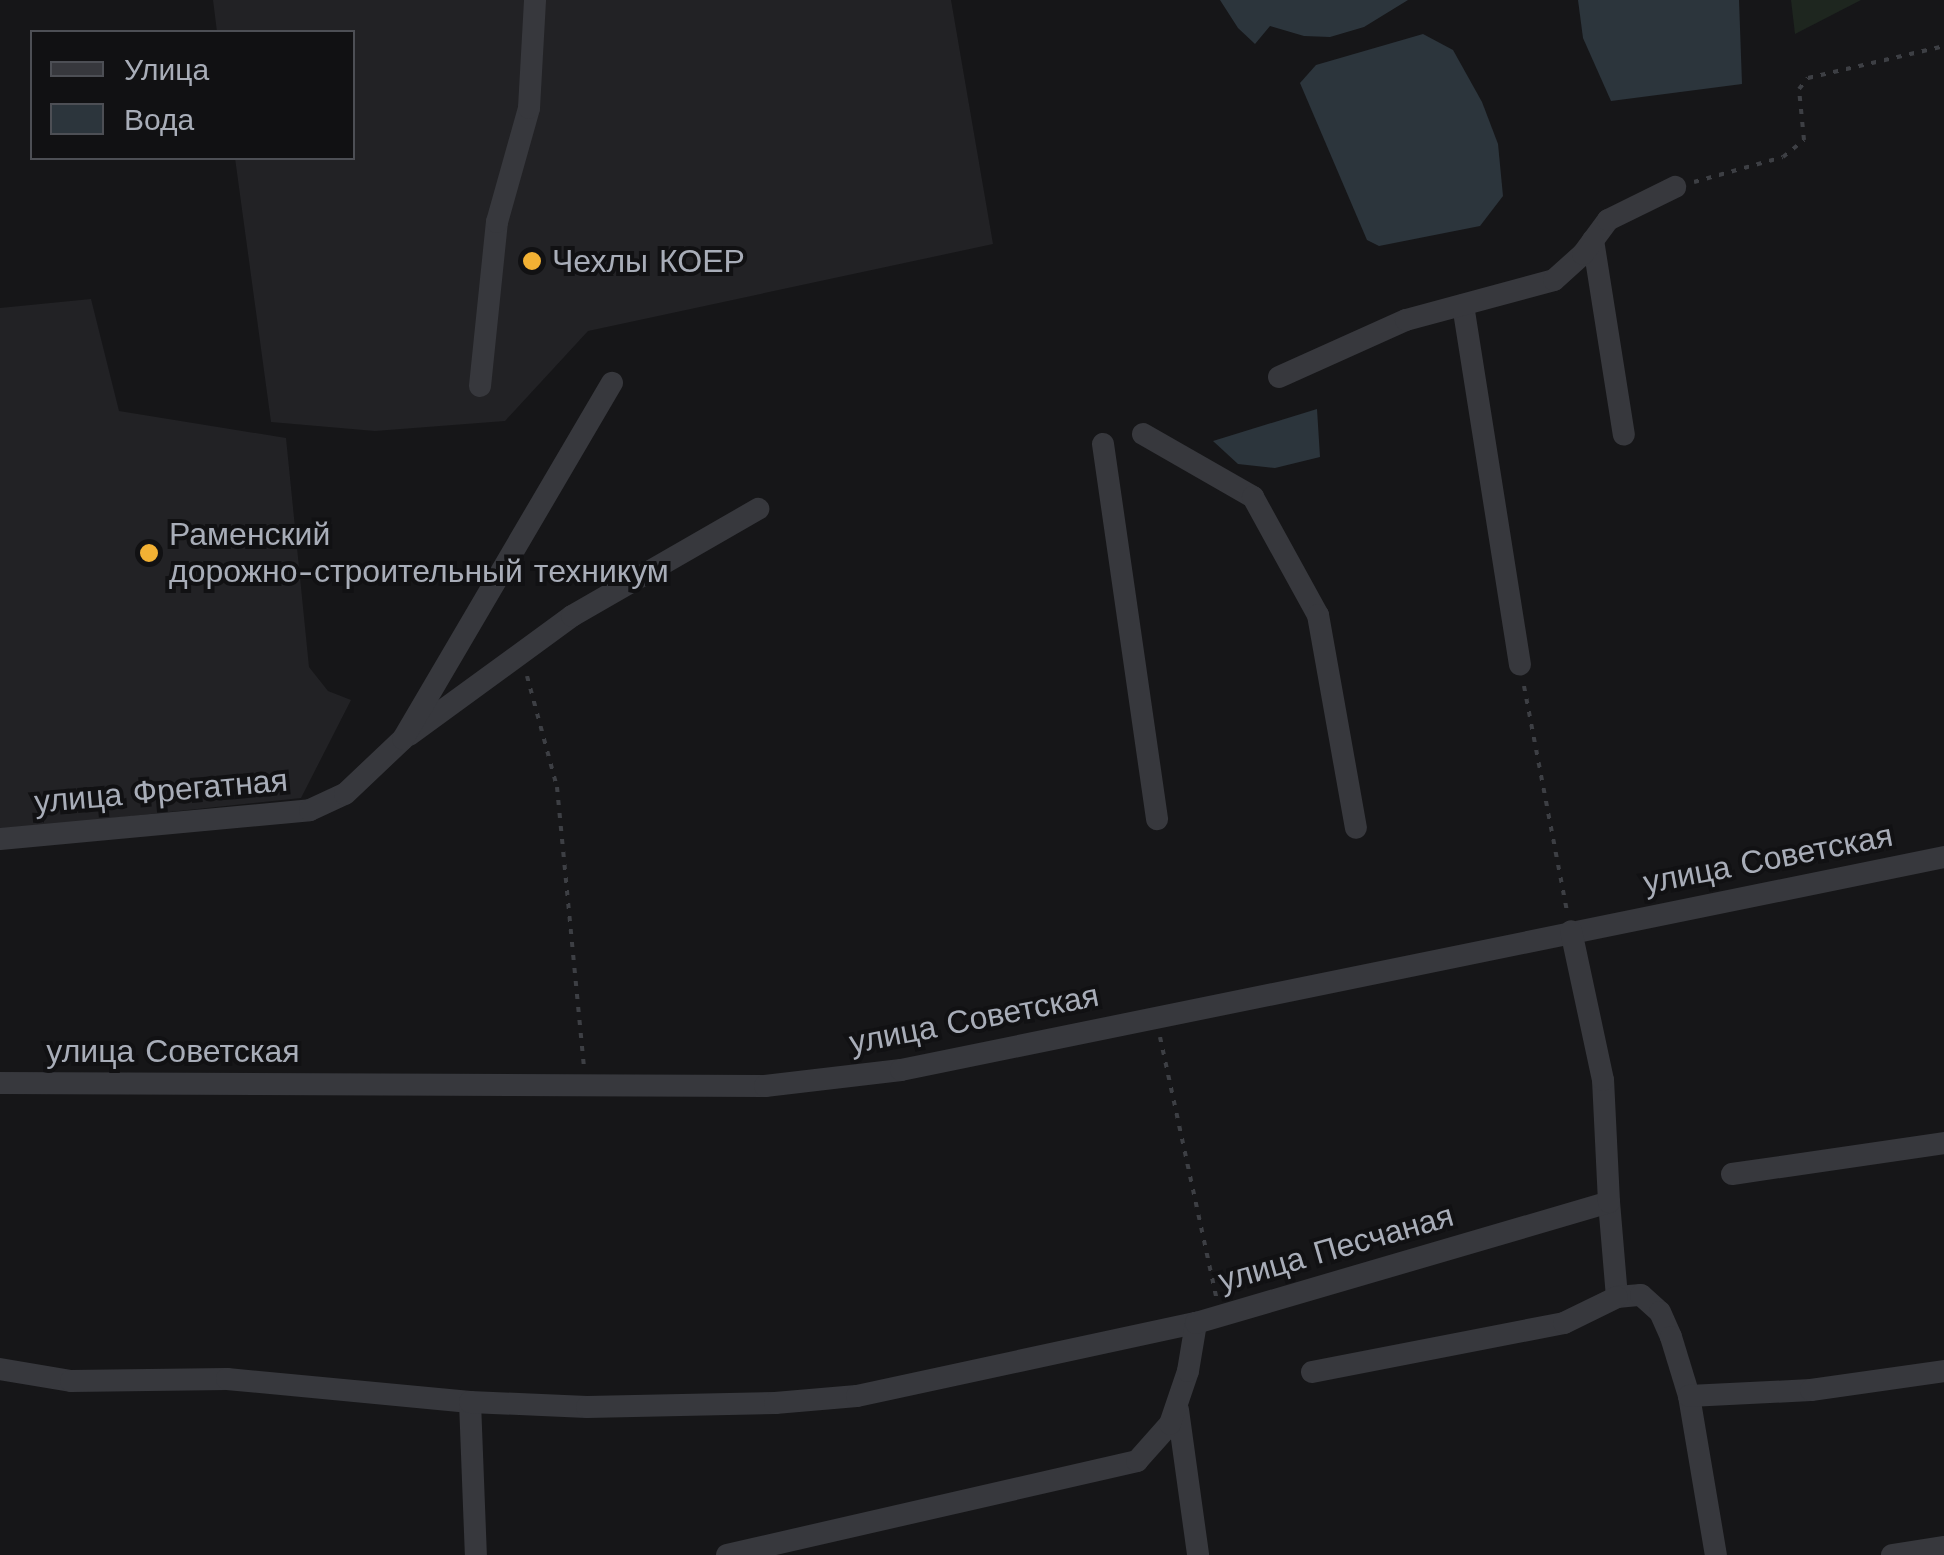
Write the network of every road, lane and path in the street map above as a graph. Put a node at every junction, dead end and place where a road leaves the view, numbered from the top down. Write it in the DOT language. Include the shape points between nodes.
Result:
graph roads {
  1 [pos="535,0"];
  2 [pos="1944,46"];
  3 [pos="1675,187"];
  4 [pos="1593,240"];
  5 [pos="1463,304"];
  6 [pos="1279,377"];
  7 [pos="612,383"];
  8 [pos="480,386"];
  9 [pos="1143,434"];
  10 [pos="1624,434"];
  11 [pos="1103,444"];
  12 [pos="758,509"];
  13 [pos="521,653"];
  14 [pos="1520,665"];
  15 [pos="404,739"];
  16 [pos="1156,820"];
  17 [pos="1356,828"];
  18 [pos="0,839"];
  19 [pos="1944,857"];
  20 [pos="1571,931"];
  21 [pos="1156,1018"];
  22 [pos="0,1083"];
  23 [pos="587,1085"];
  24 [pos="1944,1143"];
  25 [pos="1732,1174"];
  26 [pos="1609,1202"];
  27 [pos="1617,1297"];
  28 [pos="1220,1316"];
  29 [pos="1196,1323"];
  30 [pos="0,1369"];
  31 [pos="1944,1371"];
  32 [pos="1312,1372"];
  33 [pos="1689,1396"];
  34 [pos="470,1402"];
  35 [pos="1178,1402"];
  36 [pos="1944,1547"];
  37 [pos="476,1555"];
  38 [pos="727,1555"];
  39 [pos="1198,1555"];
  40 [pos="1716,1555"];
  41 [pos="1892,1555"];
  1 -- 8 [label="street" via="530,108 497,222"];
  2 -- 3 [label="path" via="1808,78 1799,89 1804,140 1783,158"];
  3 -- 4 [label="street" via="1608,220"];
  4 -- 5 [label="street" via="1554,280"];
  4 -- 10 [label="street"];
  5 -- 6 [label="street" via="1406,320"];
  5 -- 14 [label="street"];
  7 -- 15 [label="street, улица Фрегатная"];
  9 -- 17 [label="street" via="1252,497 1318,615"];
  11 -- 16 [label="street"];
  12 -- 13 [label="street" via="572,616"];
  13 -- 15 [label="street"];
  13 -- 23 [label="path" via="557,787"];
  14 -- 20 [label="path"];
  15 -- 18 [label="street, улица Фрегатная" via="345,794 310,810"];
  19 -- 20 [label="street, улица Советская"];
  20 -- 21 [label="street, улица Советская"];
  20 -- 26 [label="street" via="1603,1080"];
  21 -- 23 [label="street, улица Советская" via="901,1070 765,1086"];
  21 -- 28 [label="path"];
  22 -- 23 [label="street, улица Советская"];
  24 -- 25 [label="street"];
  26 -- 27 [label="street"];
  26 -- 28 [label="street, улица Песчаная"];
  27 -- 32 [label="street" via="1564,1323"];
  27 -- 33 [label="street" via="1642,1295 1660,1312"];
  28 -- 29 [label="street, улица Песчаная"];
  29 -- 34 [label="street" via="857,1396 588,1407"];
  29 -- 35 [label="street, улица Песчаная"];
  30 -- 34 [label="street" via="71,1382 227,1379"];
  31 -- 33 [label="street" via="1811,1390"];
  33 -- 40 [label="street"];
  34 -- 37 [label="street"];
  35 -- 38 [label="street, улица Песчаная" via="1170,1424 1138,1461"];
  35 -- 39 [label="street"];
  36 -- 41 [label="street"];
}
